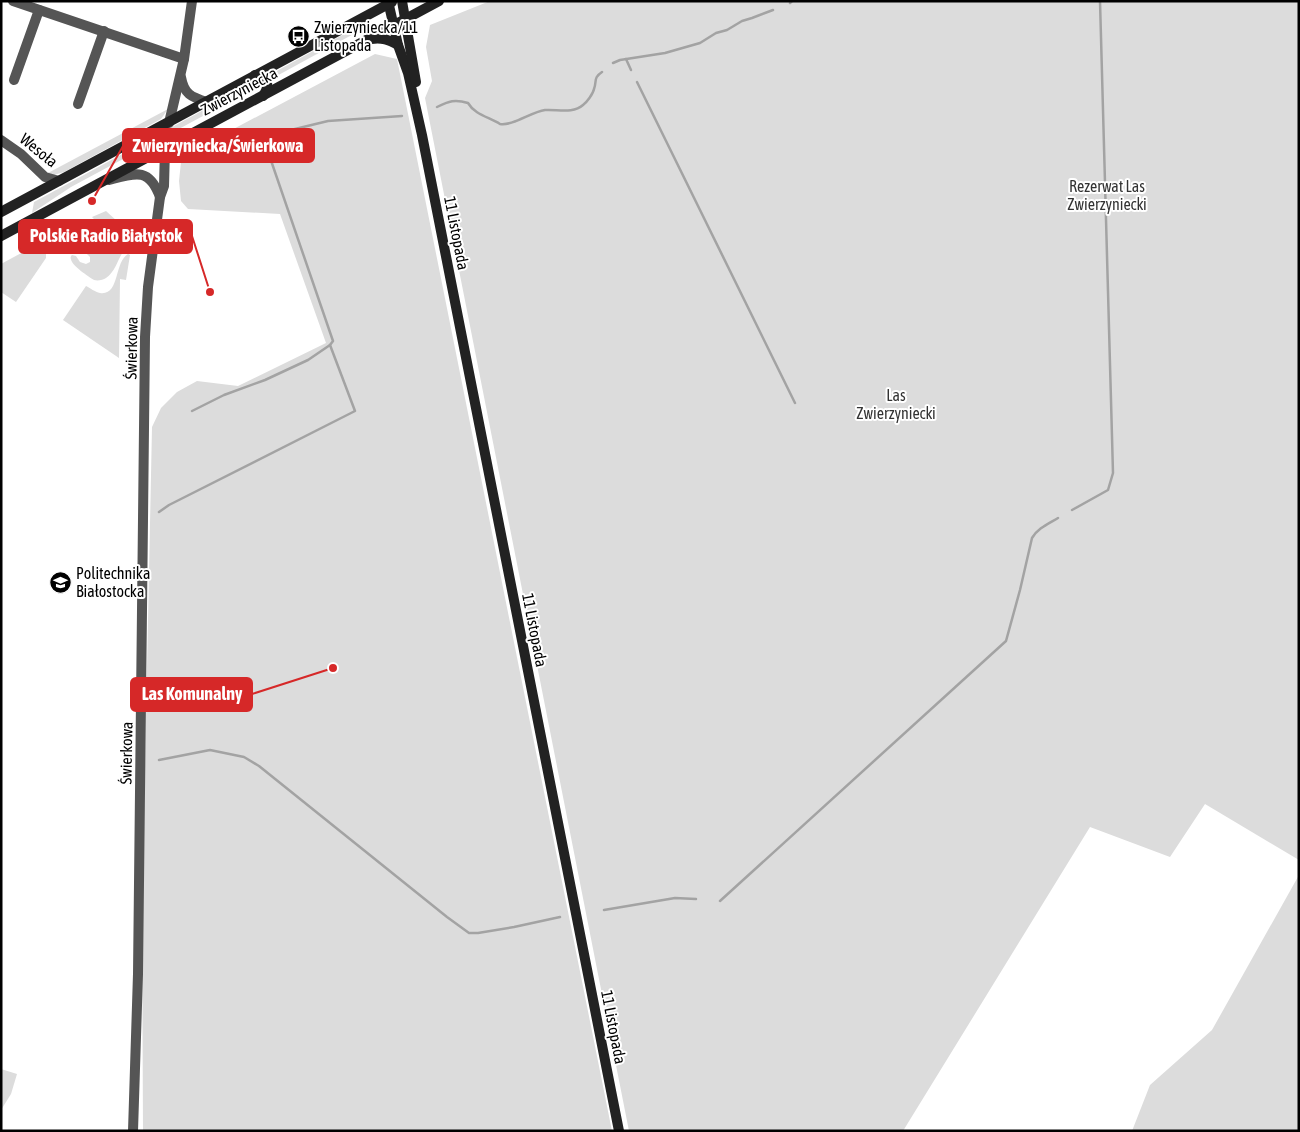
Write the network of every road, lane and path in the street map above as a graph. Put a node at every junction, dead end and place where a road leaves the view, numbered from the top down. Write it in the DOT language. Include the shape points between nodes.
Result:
graph roads {
  1 [pos="14,1"];
  2 [pos="192,1"];
  3 [pos="402,1"];
  4 [pos="439,1"];
  5 [pos="390,2"];
  6 [pos="39,10"];
  7 [pos="406,18"];
  8 [pos="393,25"];
  9 [pos="104,31"];
  10 [pos="368,39"];
  11 [pos="398,45"];
  12 [pos="184,59"];
  13 [pos="255,75"];
  14 [pos="180,76"];
  15 [pos="14,80"];
  16 [pos="263,96"];
  17 [pos="207,102"];
  18 [pos="78,104"];
  19 [pos="169,123"];
  20 [pos="422,135"];
  21 [pos="1,140"];
  22 [pos="165,148"];
  23 [pos="103,181"];
  24 [pos="59,182"];
  25 [pos="160,197"];
  26 [pos="1,212"];
  27 [pos="1,236"];
  28 [pos="133,1131"];
  29 [pos="619,1131"];
  1 -- 6 [label="street"];
  2 -- 12 [label="street"];
  3 -- 7 [label="street, 11 Listopada"];
  4 -- 7 [label="street, Zwierzyniecka"];
  5 -- 8 [label="street, 11 Listopada"];
  5 -- 13 [label="street, Zwierzyniecka"];
  6 -- 9 [label="street"];
  6 -- 15 [label="street"];
  7 -- 8 [label="street, Zwierzyniecka"];
  7 -- 20 [label="street, 11 Listopada"];
  8 -- 10 [label="street, Zwierzyniecka"];
  8 -- 11 [label="street, 11 Listopada"];
  9 -- 12 [label="street"];
  9 -- 18 [label="street"];
  10 -- 11 [label="street" via="389,40"];
  10 -- 16 [label="street, Zwierzyniecka"];
  11 -- 20 [label="street, 11 Listopada"];
  12 -- 14 [label="street"];
  13 -- 16 [label="street" via="261,76 268,84"];
  13 -- 17 [label="street, Zwierzyniecka"];
  14 -- 17 [label="street" via="186,92"];
  14 -- 19 [label="street"];
  16 -- 22 [label="street, Zwierzyniecka"];
  17 -- 19 [label="street, Zwierzyniecka"];
  19 -- 24 [label="street, Zwierzyniecka"];
  20 -- 29 [label="street, 11 Listopada"];
  21 -- 24 [label="street, Wesoła" via="45,177"];
  22 -- 23 [label="street, Zwierzyniecka"];
  22 -- 25 [label="street, Świerkowa" via="164,186"];
  23 -- 25 [label="street" via="133,174 144,175 150,178"];
  23 -- 27 [label="street, Zwierzyniecka"];
  24 -- 26 [label="street, Zwierzyniecka"];
  25 -- 28 [label="street, Świerkowa" via="148,288 146,337"];
}
